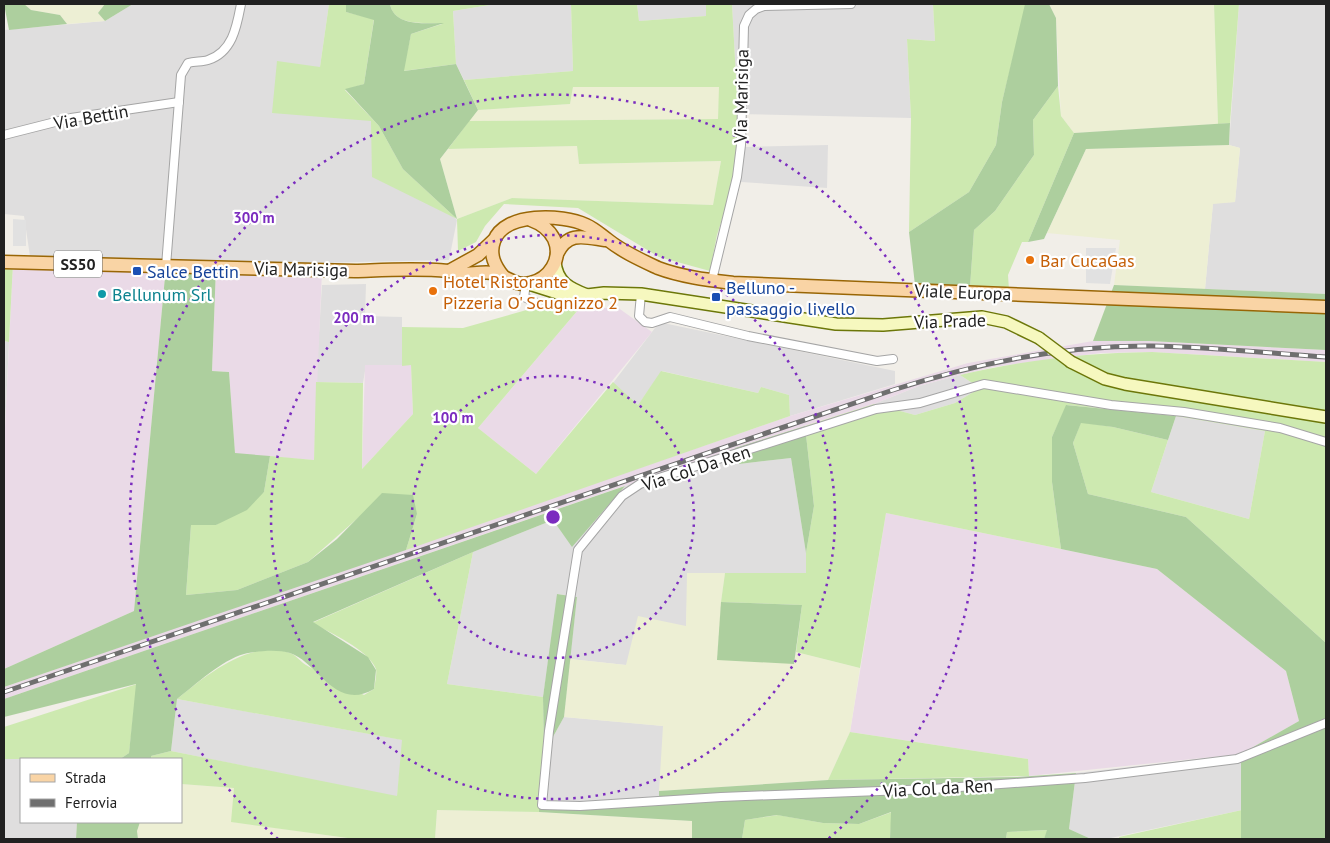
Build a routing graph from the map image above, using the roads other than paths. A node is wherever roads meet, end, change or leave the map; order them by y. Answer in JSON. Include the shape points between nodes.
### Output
{"nodes":[{"id":1,"x":241,"y":4,"type":"edge"},
{"id":2,"x":852,"y":4,"type":"edge"},
{"id":3,"x":179,"y":102,"type":"junction"},
{"id":4,"x":4,"y":135,"type":"edge"},
{"id":5,"x":529,"y":220,"type":"junction"},
{"id":6,"x":494,"y":240,"type":"junction"},
{"id":7,"x":608,"y":240,"type":"junction"},
{"id":8,"x":556,"y":258,"type":"junction"},
{"id":9,"x":4,"y":262,"type":"edge"},
{"id":10,"x":166,"y":266,"type":"junction"},
{"id":11,"x":449,"y":271,"type":"junction"},
{"id":12,"x":503,"y":276,"type":"junction"},
{"id":13,"x":712,"y":280,"type":"junction"},
{"id":14,"x":527,"y":284,"type":"junction"},
{"id":15,"x":641,"y":294,"type":"junction"},
{"id":16,"x":587,"y":295,"type":"junction"},
{"id":17,"x":534,"y":302,"type":"dead end"},
{"id":18,"x":1326,"y":307,"type":"edge"},
{"id":19,"x":893,"y":359,"type":"dead end"},
{"id":20,"x":1326,"y":417,"type":"edge"},
{"id":21,"x":1326,"y":442,"type":"edge"},
{"id":22,"x":1326,"y":723,"type":"edge"},
{"id":23,"x":542,"y":805,"type":"joint"}],
"edges":[{"from":1,"to":3,"type":"street","via":[[235,33],[226,47],[216,57],[188,63],[182,70]]},
{"from":2,"to":13,"type":"street","name":"Via Marisiga","via":[[764,6],[749,15],[742,36],[738,177]]},
{"from":3,"to":4,"type":"street","name":"Via Bettin","via":[[71,118]]},
{"from":3,"to":10,"type":"street"},
{"from":5,"to":6,"type":"main road","name":"Via Marisiga","via":[[507,224]]},
{"from":5,"to":7,"type":"main road","name":"Viale Europa","via":[[569,220],[586,225]]},
{"from":5,"to":8,"type":"main road","via":[[550,231]]},
{"from":6,"to":11,"type":"main road","name":"Via Marisiga","via":[[478,255]]},
{"from":6,"to":12,"type":"main road","via":[[493,261]]},
{"from":7,"to":8,"type":"main road","name":"Viale Europa","via":[[582,235],[571,238],[561,246]]},
{"from":7,"to":13,"type":"main road","name":"Viale Europa","via":[[660,268]]},
{"from":8,"to":14,"type":"main road","via":[[549,272],[540,280]]},
{"from":8,"to":16,"type":"main road","name":"Via Prade","via":[[556,272],[560,280],[571,289]]},
{"from":9,"to":10,"type":"main road","name":"Via Marisiga","number":"SS50"},
{"from":10,"to":11,"type":"main road","name":"Via Marisiga"},
{"from":11,"to":12,"type":"main road","name":"Via Marisiga"},
{"from":12,"to":14,"type":"main road","name":"Via Marisiga","via":[[510,281]]},
{"from":13,"to":18,"type":"main road","name":"Viale Europa"},
{"from":14,"to":16,"type":"main road","name":"Via Prade","via":[[570,297]]},
{"from":14,"to":17,"type":"street","via":[[524,297]]},
{"from":15,"to":16,"type":"main road","name":"Via Prade"},
{"from":15,"to":19,"type":"street","via":[[639,316],[645,322],[670,317],[876,361]]},
{"from":15,"to":20,"type":"main road","name":"Via Prade","bridge":true,"via":[[836,324],[884,325],[982,317],[1006,322],[1040,338],[1071,362],[1125,384]]},
{"from":21,"to":23,"type":"street","name":"Via Col Da Ren","via":[[1280,428],[984,384],[942,398],[876,409],[640,484],[622,496],[578,550],[563,636]]},
{"from":22,"to":23,"type":"street","name":"Via Col da Ren","via":[[1237,760],[1085,778],[932,790]]}]}
